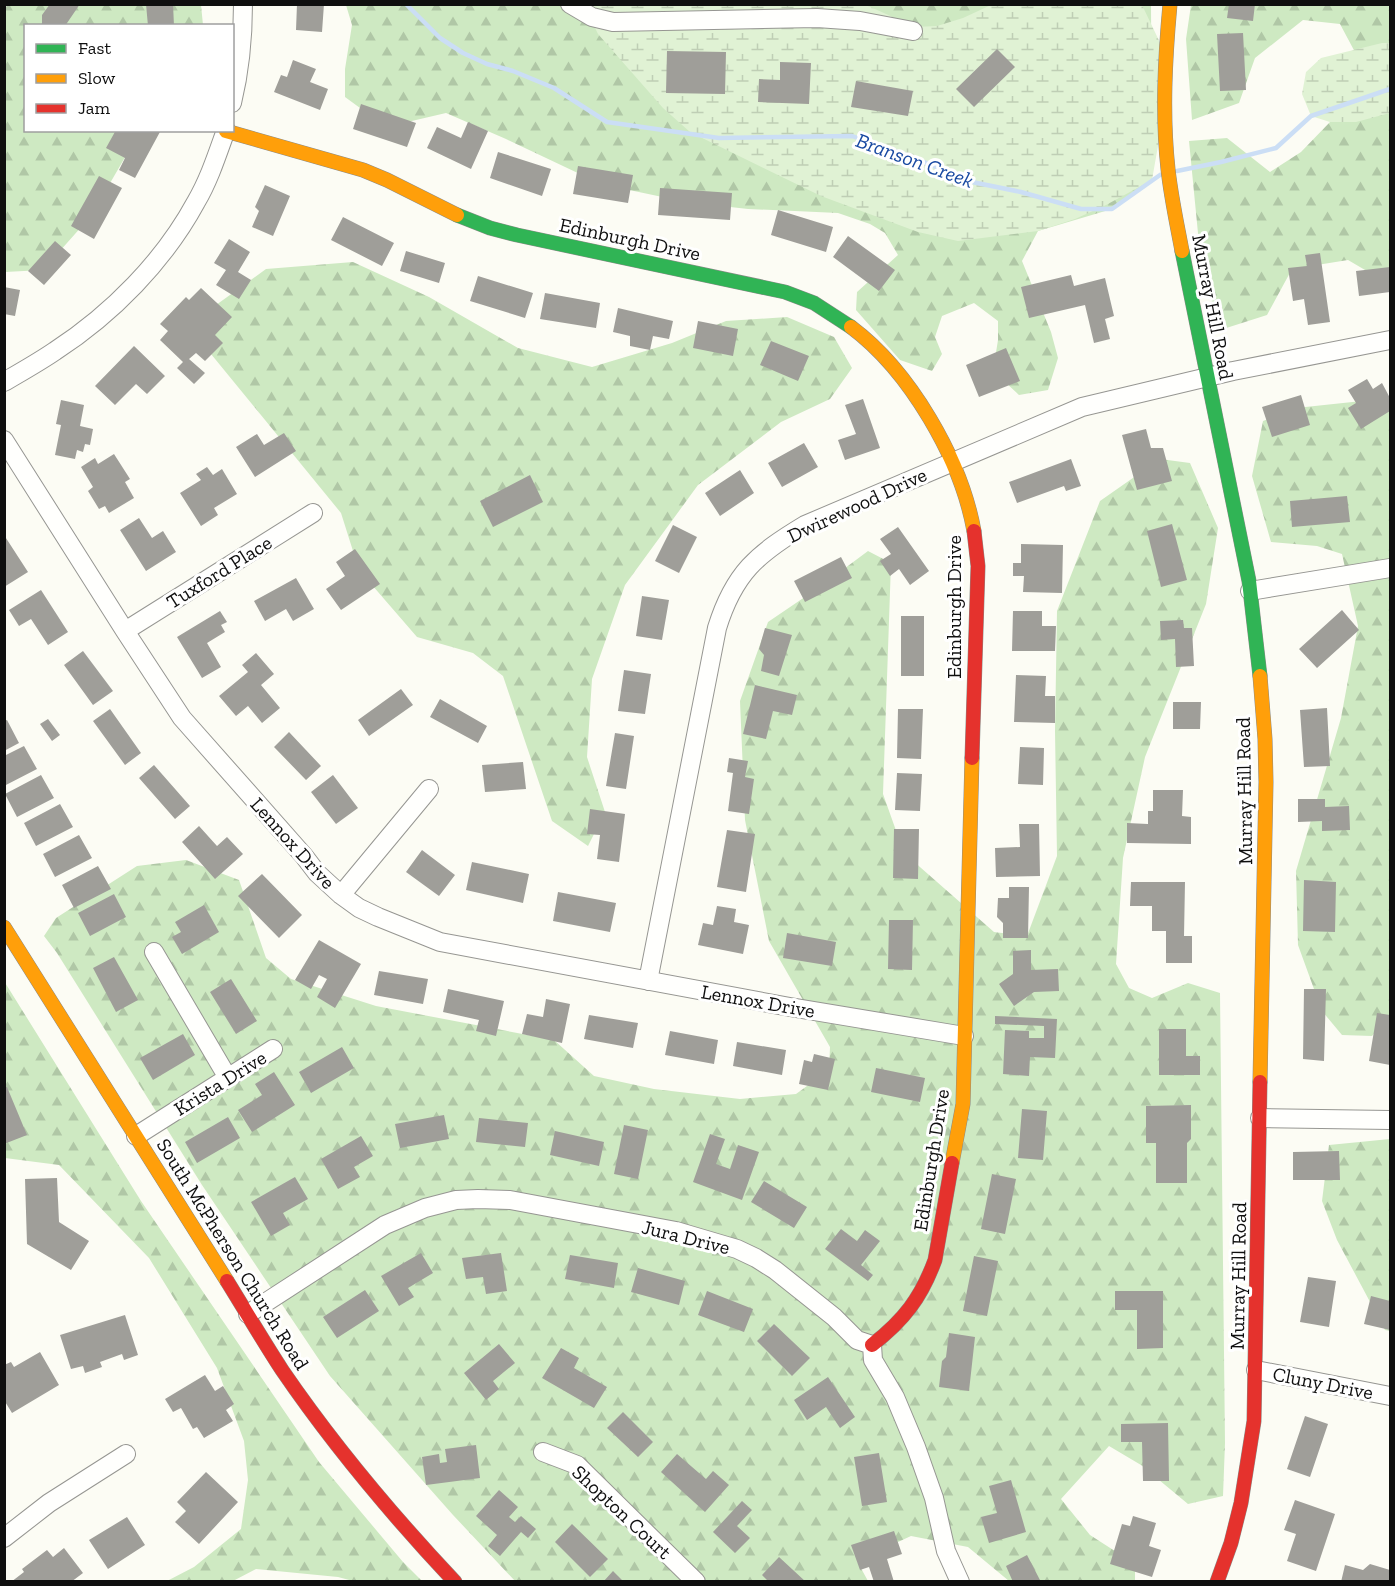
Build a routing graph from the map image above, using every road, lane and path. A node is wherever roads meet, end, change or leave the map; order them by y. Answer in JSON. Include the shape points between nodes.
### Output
{"nodes":[{"id":1,"x":243,"y":4,"type":"edge"},
{"id":2,"x":570,"y":4,"type":"edge"},
{"id":3,"x":1170,"y":4,"type":"edge"},
{"id":4,"x":913,"y":31,"type":"dead end"},
{"id":5,"x":234,"y":95,"type":"edge"},
{"id":6,"x":226,"y":132,"type":"edge"},
{"id":7,"x":230,"y":132,"type":"edge"},
{"id":8,"x":1390,"y":340,"type":"edge"},
{"id":9,"x":1207,"y":377,"type":"junction"},
{"id":10,"x":4,"y":382,"type":"edge"},
{"id":11,"x":4,"y":440,"type":"edge"},
{"id":12,"x":953,"y":462,"type":"junction"},
{"id":13,"x":312,"y":513,"type":"dead end"},
{"id":14,"x":1390,"y":568,"type":"edge"},
{"id":15,"x":1250,"y":591,"type":"junction"},
{"id":16,"x":125,"y":631,"type":"junction"},
{"id":17,"x":429,"y":789,"type":"dead end"},
{"id":18,"x":340,"y":895,"type":"junction"},
{"id":19,"x":4,"y":927,"type":"edge"},
{"id":20,"x":154,"y":952,"type":"dead end"},
{"id":21,"x":648,"y":981,"type":"junction"},
{"id":22,"x":964,"y":1036,"type":"junction"},
{"id":23,"x":273,"y":1049,"type":"dead end"},
{"id":24,"x":228,"y":1078,"type":"junction"},
{"id":25,"x":1260,"y":1118,"type":"junction"},
{"id":26,"x":1390,"y":1120,"type":"edge"},
{"id":27,"x":136,"y":1136,"type":"junction"},
{"id":28,"x":248,"y":1314,"type":"junction"},
{"id":29,"x":872,"y":1345,"type":"junction"},
{"id":30,"x":1256,"y":1370,"type":"junction"},
{"id":31,"x":1390,"y":1396,"type":"edge"},
{"id":32,"x":543,"y":1452,"type":"dead end"},
{"id":33,"x":126,"y":1454,"type":"dead end"},
{"id":34,"x":4,"y":1538,"type":"edge"},
{"id":35,"x":455,"y":1581,"type":"edge"},
{"id":36,"x":696,"y":1581,"type":"edge"},
{"id":37,"x":960,"y":1581,"type":"edge"},
{"id":38,"x":1219,"y":1581,"type":"edge"}],
"edges":[{"from":1,"to":5,"type":"street","via":[[243,35]]},
{"from":2,"to":4,"type":"street","via":[[592,17],[613,22],[817,18]]},
{"from":3,"to":9,"type":"street","name":"Murray Hill Road","via":[[1165,75],[1166,162]]},
{"from":6,"to":10,"type":"street","via":[[196,202],[161,256],[82,331]]},
{"from":7,"to":12,"type":"street","name":"Edinburgh Drive","via":[[358,168],[437,206],[508,233],[767,286],[798,296],[846,322],[886,358],[931,419]]},
{"from":8,"to":9,"type":"street","name":"Dwirewood Drive"},
{"from":9,"to":12,"type":"street","name":"Dwirewood Drive","via":[[1082,407]]},
{"from":9,"to":15,"type":"street","name":"Murray Hill Road"},
{"from":11,"to":16,"type":"street","name":"Lennox Drive"},
{"from":12,"to":21,"type":"street","name":"Dwirewood Drive","via":[[805,525],[753,562],[733,588],[717,628]]},
{"from":12,"to":22,"type":"street","name":"Edinburgh Drive","via":[[971,512],[978,566]]},
{"from":13,"to":16,"type":"street","name":"Tuxford Place"},
{"from":14,"to":15,"type":"street"},
{"from":15,"to":25,"type":"street","name":"Murray Hill Road","via":[[1266,783]]},
{"from":16,"to":18,"type":"street","name":"Lennox Drive","via":[[182,718]]},
{"from":17,"to":18,"type":"street"},
{"from":18,"to":21,"type":"street","name":"Lennox Drive","via":[[378,917],[440,942]]},
{"from":19,"to":27,"type":"street","name":"South McPherson Church Road"},
{"from":20,"to":24,"type":"street"},
{"from":21,"to":22,"type":"street","name":"Lennox Drive"},
{"from":22,"to":29,"type":"street","name":"Edinburgh Drive","via":[[963,1104],[934,1260],[912,1308]]},
{"from":23,"to":24,"type":"street","name":"Krista Drive"},
{"from":24,"to":27,"type":"street","name":"Krista Drive"},
{"from":25,"to":26,"type":"street"},
{"from":25,"to":30,"type":"street","name":"Murray Hill Road"},
{"from":27,"to":28,"type":"street","name":"South McPherson Church Road"},
{"from":28,"to":29,"type":"street","name":"Jura Drive","via":[[385,1225],[425,1208],[478,1198],[510,1200],[676,1231],[737,1249],[775,1270],[857,1340]]},
{"from":28,"to":35,"type":"street","name":"South McPherson Church Road","via":[[332,1440]]},
{"from":29,"to":37,"type":"street","via":[[873,1360],[895,1397],[916,1447],[934,1498],[946,1551]]},
{"from":30,"to":31,"type":"street","name":"Cluny Drive"},
{"from":30,"to":38,"type":"street","name":"Murray Hill Road","via":[[1250,1464]]},
{"from":32,"to":36,"type":"street","name":"Shopton Court","via":[[577,1465]]},
{"from":33,"to":34,"type":"street","via":[[49,1503]]}]}
